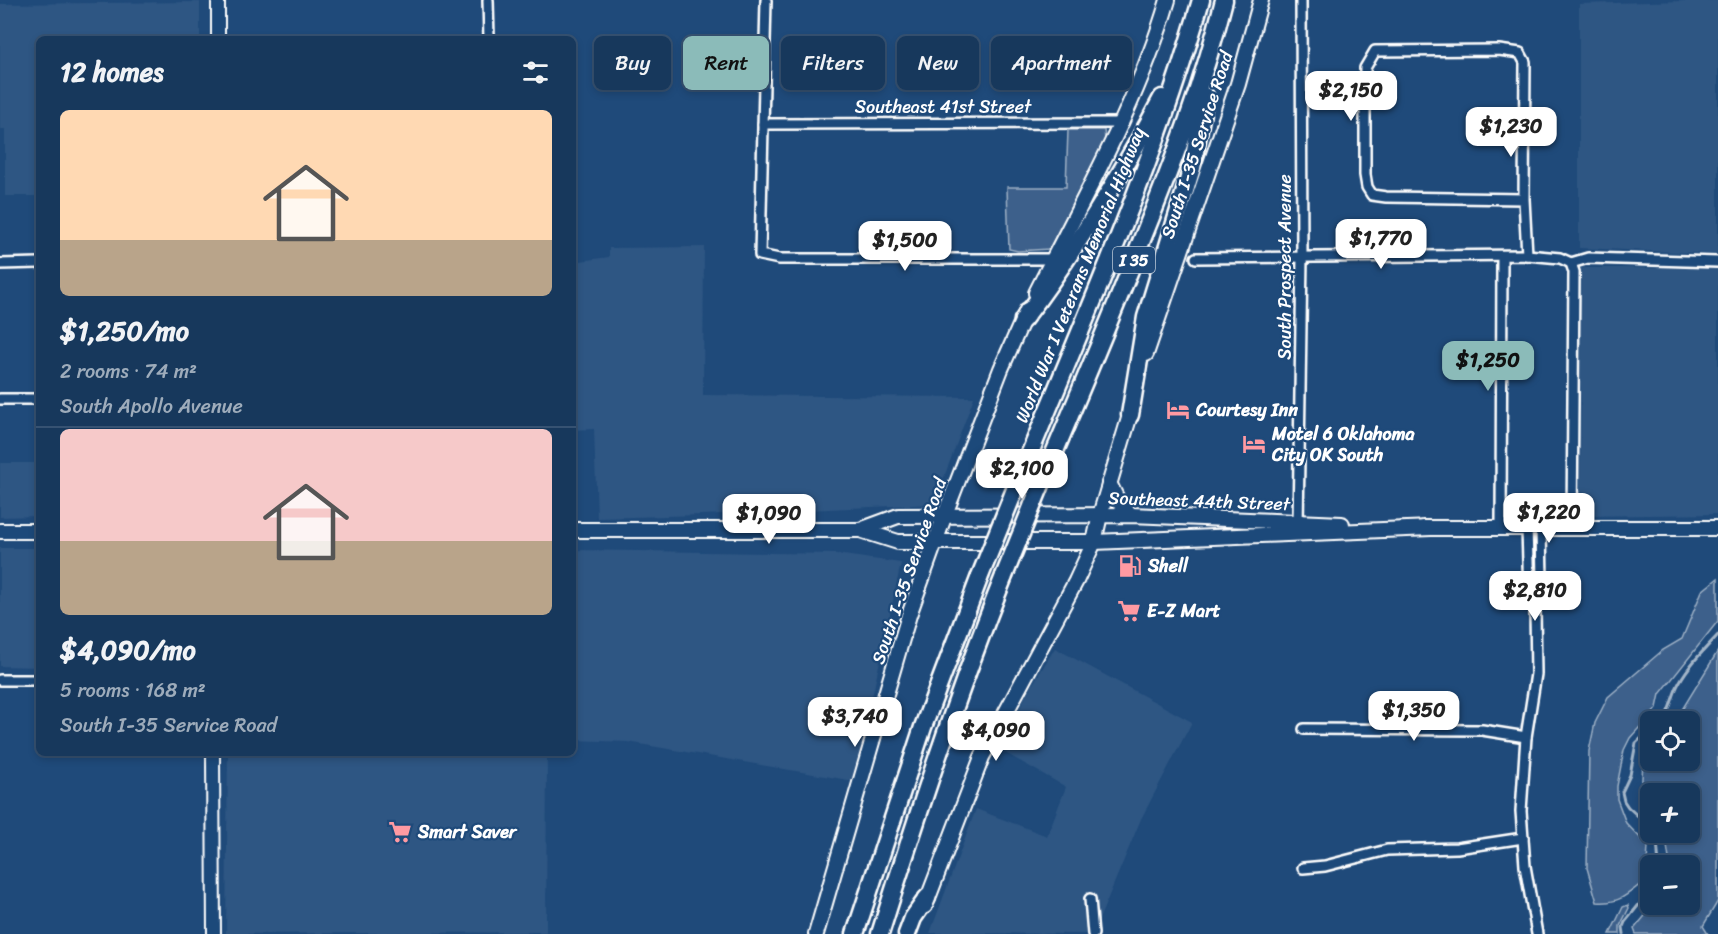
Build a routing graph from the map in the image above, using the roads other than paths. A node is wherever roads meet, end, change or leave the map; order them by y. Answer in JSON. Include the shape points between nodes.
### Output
{"nodes":[{"id":1,"x":218,"y":0,"type":"edge"},
{"id":2,"x":488,"y":0,"type":"edge"},
{"id":3,"x":766,"y":0,"type":"edge"},
{"id":4,"x":1168,"y":0,"type":"edge"},
{"id":5,"x":1201,"y":0,"type":"edge"},
{"id":6,"x":1224,"y":0,"type":"edge"},
{"id":7,"x":1261,"y":0,"type":"edge"},
{"id":8,"x":1301,"y":0,"type":"edge"},
{"id":9,"x":1216,"y":33,"type":"junction"},
{"id":10,"x":218,"y":36,"type":"edge"},
{"id":11,"x":489,"y":36,"type":"edge"},
{"id":12,"x":1185,"y":54,"type":"junction"},
{"id":13,"x":1122,"y":123,"type":"junction"},
{"id":14,"x":763,"y":124,"type":"junction"},
{"id":15,"x":1524,"y":199,"type":"junction"},
{"id":16,"x":1527,"y":255,"type":"junction"},
{"id":17,"x":1502,"y":256,"type":"junction"},
{"id":18,"x":1302,"y":257,"type":"junction"},
{"id":19,"x":1053,"y":258,"type":"junction"},
{"id":20,"x":1196,"y":258,"type":"dead end"},
{"id":21,"x":1718,"y":262,"type":"edge"},
{"id":22,"x":36,"y":263,"type":"edge"},
{"id":23,"x":1570,"y":263,"type":"junction"},
{"id":24,"x":0,"y":264,"type":"edge"},
{"id":25,"x":1023,"y":320,"type":"junction"},
{"id":26,"x":0,"y":399,"type":"edge"},
{"id":27,"x":36,"y":399,"type":"edge"},
{"id":28,"x":1130,"y":415,"type":"junction"},
{"id":29,"x":1109,"y":483,"type":"junction"},
{"id":30,"x":1100,"y":515,"type":"junction"},
{"id":31,"x":1131,"y":515,"type":"junction"},
{"id":32,"x":944,"y":516,"type":"junction"},
{"id":33,"x":1501,"y":528,"type":"junction"},
{"id":34,"x":1527,"y":528,"type":"junction"},
{"id":35,"x":1541,"y":528,"type":"junction"},
{"id":36,"x":1572,"y":528,"type":"junction"},
{"id":37,"x":1718,"y":528,"type":"edge"},
{"id":38,"x":1298,"y":529,"type":"junction"},
{"id":39,"x":576,"y":530,"type":"edge"},
{"id":40,"x":860,"y":530,"type":"junction"},
{"id":41,"x":0,"y":531,"type":"edge"},
{"id":42,"x":36,"y":531,"type":"edge"},
{"id":43,"x":898,"y":542,"type":"junction"},
{"id":44,"x":934,"y":542,"type":"junction"},
{"id":45,"x":1094,"y":542,"type":"junction"},
{"id":46,"x":924,"y":572,"type":"junction"},
{"id":47,"x":1535,"y":609,"type":"junction"},
{"id":48,"x":0,"y":680,"type":"edge"},
{"id":49,"x":36,"y":680,"type":"edge"},
{"id":50,"x":1304,"y":729,"type":"dead end"},
{"id":51,"x":1526,"y":737,"type":"junction"},
{"id":52,"x":213,"y":756,"type":"edge"},
{"id":53,"x":1523,"y":838,"type":"junction"},
{"id":54,"x":1303,"y":868,"type":"dead end"},
{"id":55,"x":927,"y":898,"type":"junction"},
{"id":56,"x":1090,"y":899,"type":"dead end"},
{"id":57,"x":214,"y":934,"type":"edge"},
{"id":58,"x":816,"y":934,"type":"edge"},
{"id":59,"x":855,"y":934,"type":"edge"},
{"id":60,"x":880,"y":934,"type":"edge"},
{"id":61,"x":907,"y":934,"type":"edge"},
{"id":62,"x":916,"y":934,"type":"edge"},
{"id":63,"x":1092,"y":934,"type":"edge"},
{"id":64,"x":1537,"y":934,"type":"edge"}],
"edges":[{"from":1,"to":10,"type":"street"},
{"from":2,"to":11,"type":"street"},
{"from":3,"to":14,"type":"street"},
{"from":4,"to":13,"type":"main road","name":"South I-35 Service Road","via":[[1146,68]]},
{"from":5,"to":12,"type":"highway","name":"World War I Veterans Memorial Highway","number":"I 35"},
{"from":6,"to":9,"type":"highway","number":"I 35"},
{"from":7,"to":28,"type":"main road","name":"South I-35 Service Road","via":[[1238,84],[1146,352]]},
{"from":8,"to":18,"type":"street","name":"South Prospect Avenue"},
{"from":9,"to":28,"type":"highway","via":[[1192,168],[1146,317]]},
{"from":9,"to":60,"type":"highway","number":"I 35","bridge":true,"via":[[1160,197],[978,641],[929,778]]},
{"from":12,"to":25,"type":"highway","via":[[1117,181],[1057,276]]},
{"from":12,"to":59,"type":"highway","name":"World War I Veterans Memorial Highway","number":"I 35","bridge":true,"via":[[1154,147],[923,727]]},
{"from":13,"to":14,"type":"street","name":"Southeast 41st Street"},
{"from":13,"to":19,"type":"main road","name":"South I-35 Service Road"},
{"from":14,"to":19,"type":"street","via":[[760,255],[790,259]]},
{"from":15,"to":15,"type":"street","via":[[1525,62],[1520,53],[1376,51],[1365,68],[1365,175],[1372,195]]},
{"from":15,"to":16,"type":"street"},
{"from":16,"to":17,"type":"street"},
{"from":16,"to":23,"type":"street","via":[[1560,258]]},
{"from":17,"to":18,"type":"street"},
{"from":17,"to":33,"type":"street"},
{"from":18,"to":20,"type":"street"},
{"from":18,"to":38,"type":"street","name":"South Prospect Avenue"},
{"from":19,"to":25,"type":"main road","name":"South I-35 Service Road"},
{"from":21,"to":23,"type":"street","via":[[1588,258]]},
{"from":22,"to":24,"type":"street"},
{"from":23,"to":36,"type":"street","via":[[1574,272]]},
{"from":25,"to":32,"type":"main road","name":"South I-35 Service Road"},
{"from":26,"to":27,"type":"street"},
{"from":28,"to":29,"type":"main road","name":"South I-35 Service Road"},
{"from":29,"to":30,"type":"main road","name":"South I-35 Service Road"},
{"from":29,"to":31,"type":"main road"},
{"from":30,"to":31,"type":"main road","name":"Southeast 44th Street"},
{"from":30,"to":32,"type":"main road","name":"Southeast 44th Street"},
{"from":30,"to":45,"type":"main road","name":"South I-35 Service Road"},
{"from":31,"to":38,"type":"main road","name":"Southeast 44th Street"},
{"from":32,"to":40,"type":"main road","name":"Southeast 44th Street","via":[[898,516]]},
{"from":32,"to":44,"type":"main road","name":"South I-35 Service Road"},
{"from":33,"to":34,"type":"main road","name":"Southeast 44th Street"},
{"from":33,"to":38,"type":"main road","name":"Southeast 44th Street"},
{"from":34,"to":35,"type":"main road","name":"Southeast 44th Street"},
{"from":34,"to":47,"type":"street","via":[[1529,596]]},
{"from":35,"to":36,"type":"main road","name":"Southeast 44th Street"},
{"from":35,"to":47,"type":"street","via":[[1542,581]]},
{"from":36,"to":37,"type":"main road","name":"Southeast 44th Street"},
{"from":38,"to":45,"type":"main road","name":"Southeast 44th Street"},
{"from":39,"to":40,"type":"main road","name":"Southeast 44th Street"},
{"from":40,"to":43,"type":"main road","name":"Southeast 44th Street"},
{"from":41,"to":42,"type":"main road"},
{"from":43,"to":44,"type":"main road","name":"Southeast 44th Street"},
{"from":43,"to":46,"type":"main road","via":[[917,553]]},
{"from":44,"to":45,"type":"main road","name":"Southeast 44th Street"},
{"from":44,"to":46,"type":"main road","name":"South I-35 Service Road"},
{"from":45,"to":55,"type":"main road","name":"South I-35 Service Road","via":[[982,756]]},
{"from":46,"to":58,"type":"main road","name":"South I-35 Service Road"},
{"from":47,"to":51,"type":"street","via":[[1536,674]]},
{"from":48,"to":49,"type":"street"},
{"from":50,"to":51,"type":"street","via":[[1482,730]]},
{"from":51,"to":53,"type":"street"},
{"from":52,"to":57,"type":"street"},
{"from":53,"to":54,"type":"street","via":[[1457,848],[1387,850]]},
{"from":53,"to":64,"type":"street"},
{"from":55,"to":61,"type":"highway"},
{"from":55,"to":62,"type":"main road","name":"South I-35 Service Road"},
{"from":56,"to":63,"type":"street"}]}
